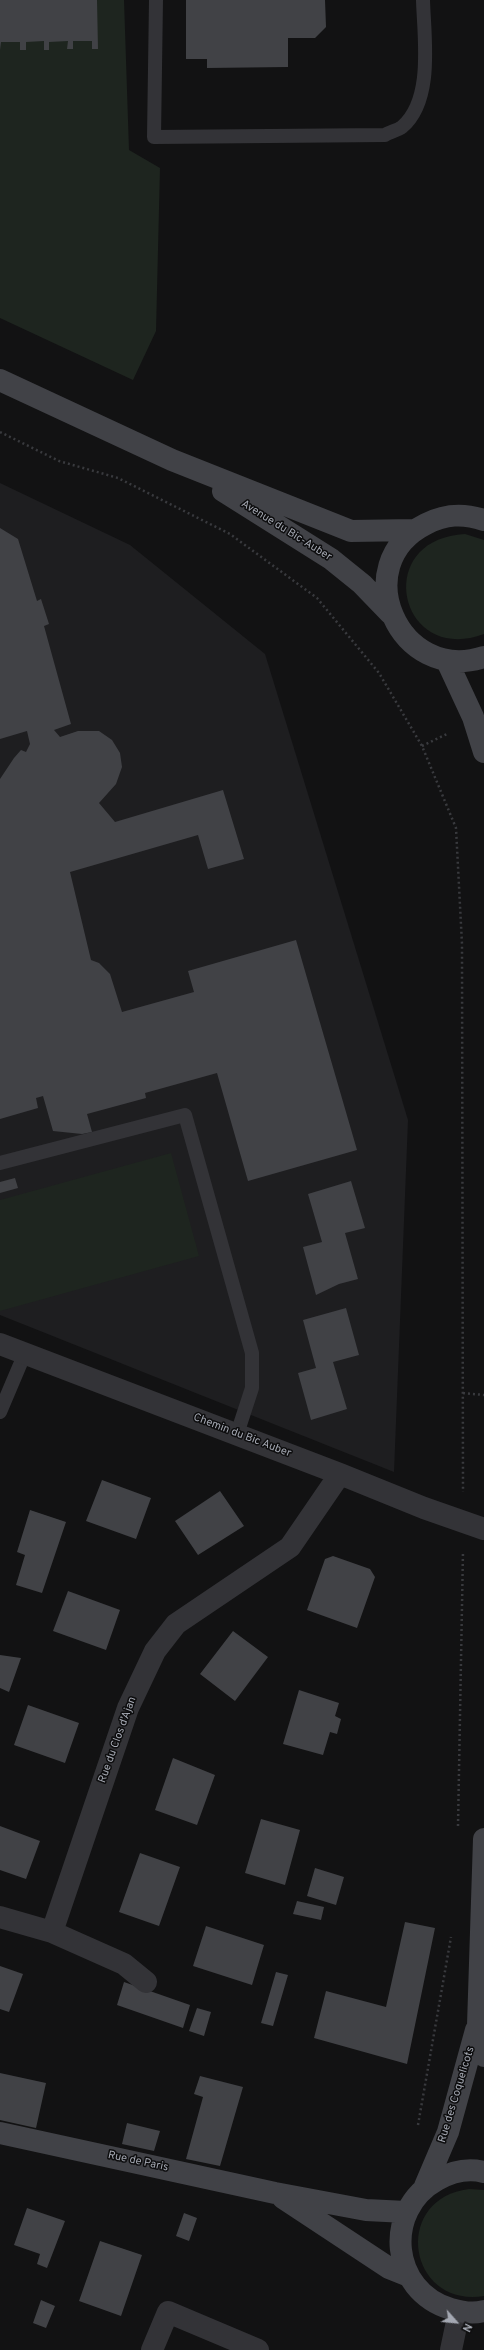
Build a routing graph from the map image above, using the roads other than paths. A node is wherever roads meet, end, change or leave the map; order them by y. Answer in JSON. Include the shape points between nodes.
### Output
{"nodes":[{"id":1,"x":156,"y":0,"type":"edge"},
{"id":2,"x":423,"y":0,"type":"edge"},
{"id":3,"x":0,"y":380,"type":"edge"},
{"id":4,"x":172,"y":460,"type":"junction"},
{"id":5,"x":484,"y":520,"type":"edge"},
{"id":6,"x":414,"y":530,"type":"junction"},
{"id":7,"x":390,"y":613,"type":"junction"},
{"id":8,"x":484,"y":657,"type":"edge"},
{"id":9,"x":447,"y":661,"type":"junction"},
{"id":10,"x":484,"y":752,"type":"edge"},
{"id":11,"x":0,"y":1163,"type":"edge"},
{"id":12,"x":0,"y":1344,"type":"edge"},
{"id":13,"x":25,"y":1353,"type":"junction"},
{"id":14,"x":0,"y":1412,"type":"edge"},
{"id":15,"x":237,"y":1434,"type":"junction"},
{"id":16,"x":340,"y":1474,"type":"junction"},
{"id":17,"x":484,"y":1529,"type":"edge"},
{"id":18,"x":484,"y":1839,"type":"edge"},
{"id":19,"x":0,"y":1917,"type":"edge"},
{"id":20,"x":52,"y":1932,"type":"junction"},
{"id":21,"x":146,"y":1982,"type":"dead end"},
{"id":22,"x":478,"y":2025,"type":"junction"},
{"id":23,"x":484,"y":2056,"type":"edge"},
{"id":24,"x":0,"y":2133,"type":"edge"},
{"id":25,"x":484,"y":2172,"type":"edge"},
{"id":26,"x":425,"y":2186,"type":"junction"},
{"id":27,"x":275,"y":2193,"type":"junction"},
{"id":28,"x":406,"y":2212,"type":"junction"},
{"id":29,"x":409,"y":2276,"type":"junction"},
{"id":30,"x":484,"y":2311,"type":"edge"},
{"id":31,"x":459,"y":2312,"type":"junction"},
{"id":32,"x":152,"y":2350,"type":"edge"},
{"id":33,"x":258,"y":2350,"type":"edge"},
{"id":34,"x":451,"y":2350,"type":"edge"}],
"edges":[{"from":1,"to":2,"type":"lane","via":[[154,137],[385,135],[402,127],[416,108],[425,76]]},
{"from":3,"to":4,"type":"main road","name":"Avenue du Bic-Auber"},
{"from":4,"to":6,"type":"main road","name":"Avenue du Bic-Auber","via":[[351,531]]},
{"from":4,"to":7,"type":"main road","name":"Avenue du Bic-Auber","via":[[331,558],[362,584]]},
{"from":5,"to":6,"type":"main road","via":[[468,514],[440,517]]},
{"from":6,"to":7,"type":"main road","via":[[399,547],[389,567],[386,590]]},
{"from":7,"to":9,"type":"main road","via":[[403,635],[423,652]]},
{"from":8,"to":9,"type":"main road","via":[[471,661]]},
{"from":9,"to":10,"type":"main road","via":[[473,717]]},
{"from":11,"to":15,"type":"lane","via":[[185,1115],[252,1353],[252,1388]]},
{"from":12,"to":13,"type":"street","name":"Chemin du Bic Auber"},
{"from":13,"to":14,"type":"lane"},
{"from":13,"to":15,"type":"street","name":"Chemin du Bic Auber"},
{"from":15,"to":16,"type":"street","name":"Chemin du Bic Auber"},
{"from":16,"to":17,"type":"street","name":"Chemin du Bic Auber"},
{"from":16,"to":20,"type":"street","name":"Rue du Clos d’Ajan","via":[[290,1547],[176,1624],[155,1651],[128,1708]]},
{"from":18,"to":22,"type":"main road","name":"Rue des Coquelicots"},
{"from":19,"to":20,"type":"street"},
{"from":20,"to":21,"type":"street","via":[[124,1964]]},
{"from":22,"to":23,"type":"main road","name":"Rue des Coquelicots"},
{"from":22,"to":26,"type":"main road","name":"Rue des Coquelicots","via":[[448,2132]]},
{"from":24,"to":27,"type":"main road","name":"Rue de Paris"},
{"from":25,"to":26,"type":"main road","via":[[476,2170],[449,2173]]},
{"from":26,"to":28,"type":"main road"},
{"from":27,"to":28,"type":"main road","name":"Rue de Paris","via":[[366,2210]]},
{"from":27,"to":29,"type":"main road","name":"Rue de Paris","via":[[389,2268]]},
{"from":28,"to":29,"type":"main road","via":[[400,2244],[402,2261]]},
{"from":29,"to":31,"type":"main road","via":[[430,2300]]},
{"from":30,"to":31,"type":"main road"},
{"from":31,"to":34,"type":"street"},
{"from":32,"to":33,"type":"street","via":[[168,2312]]}]}
